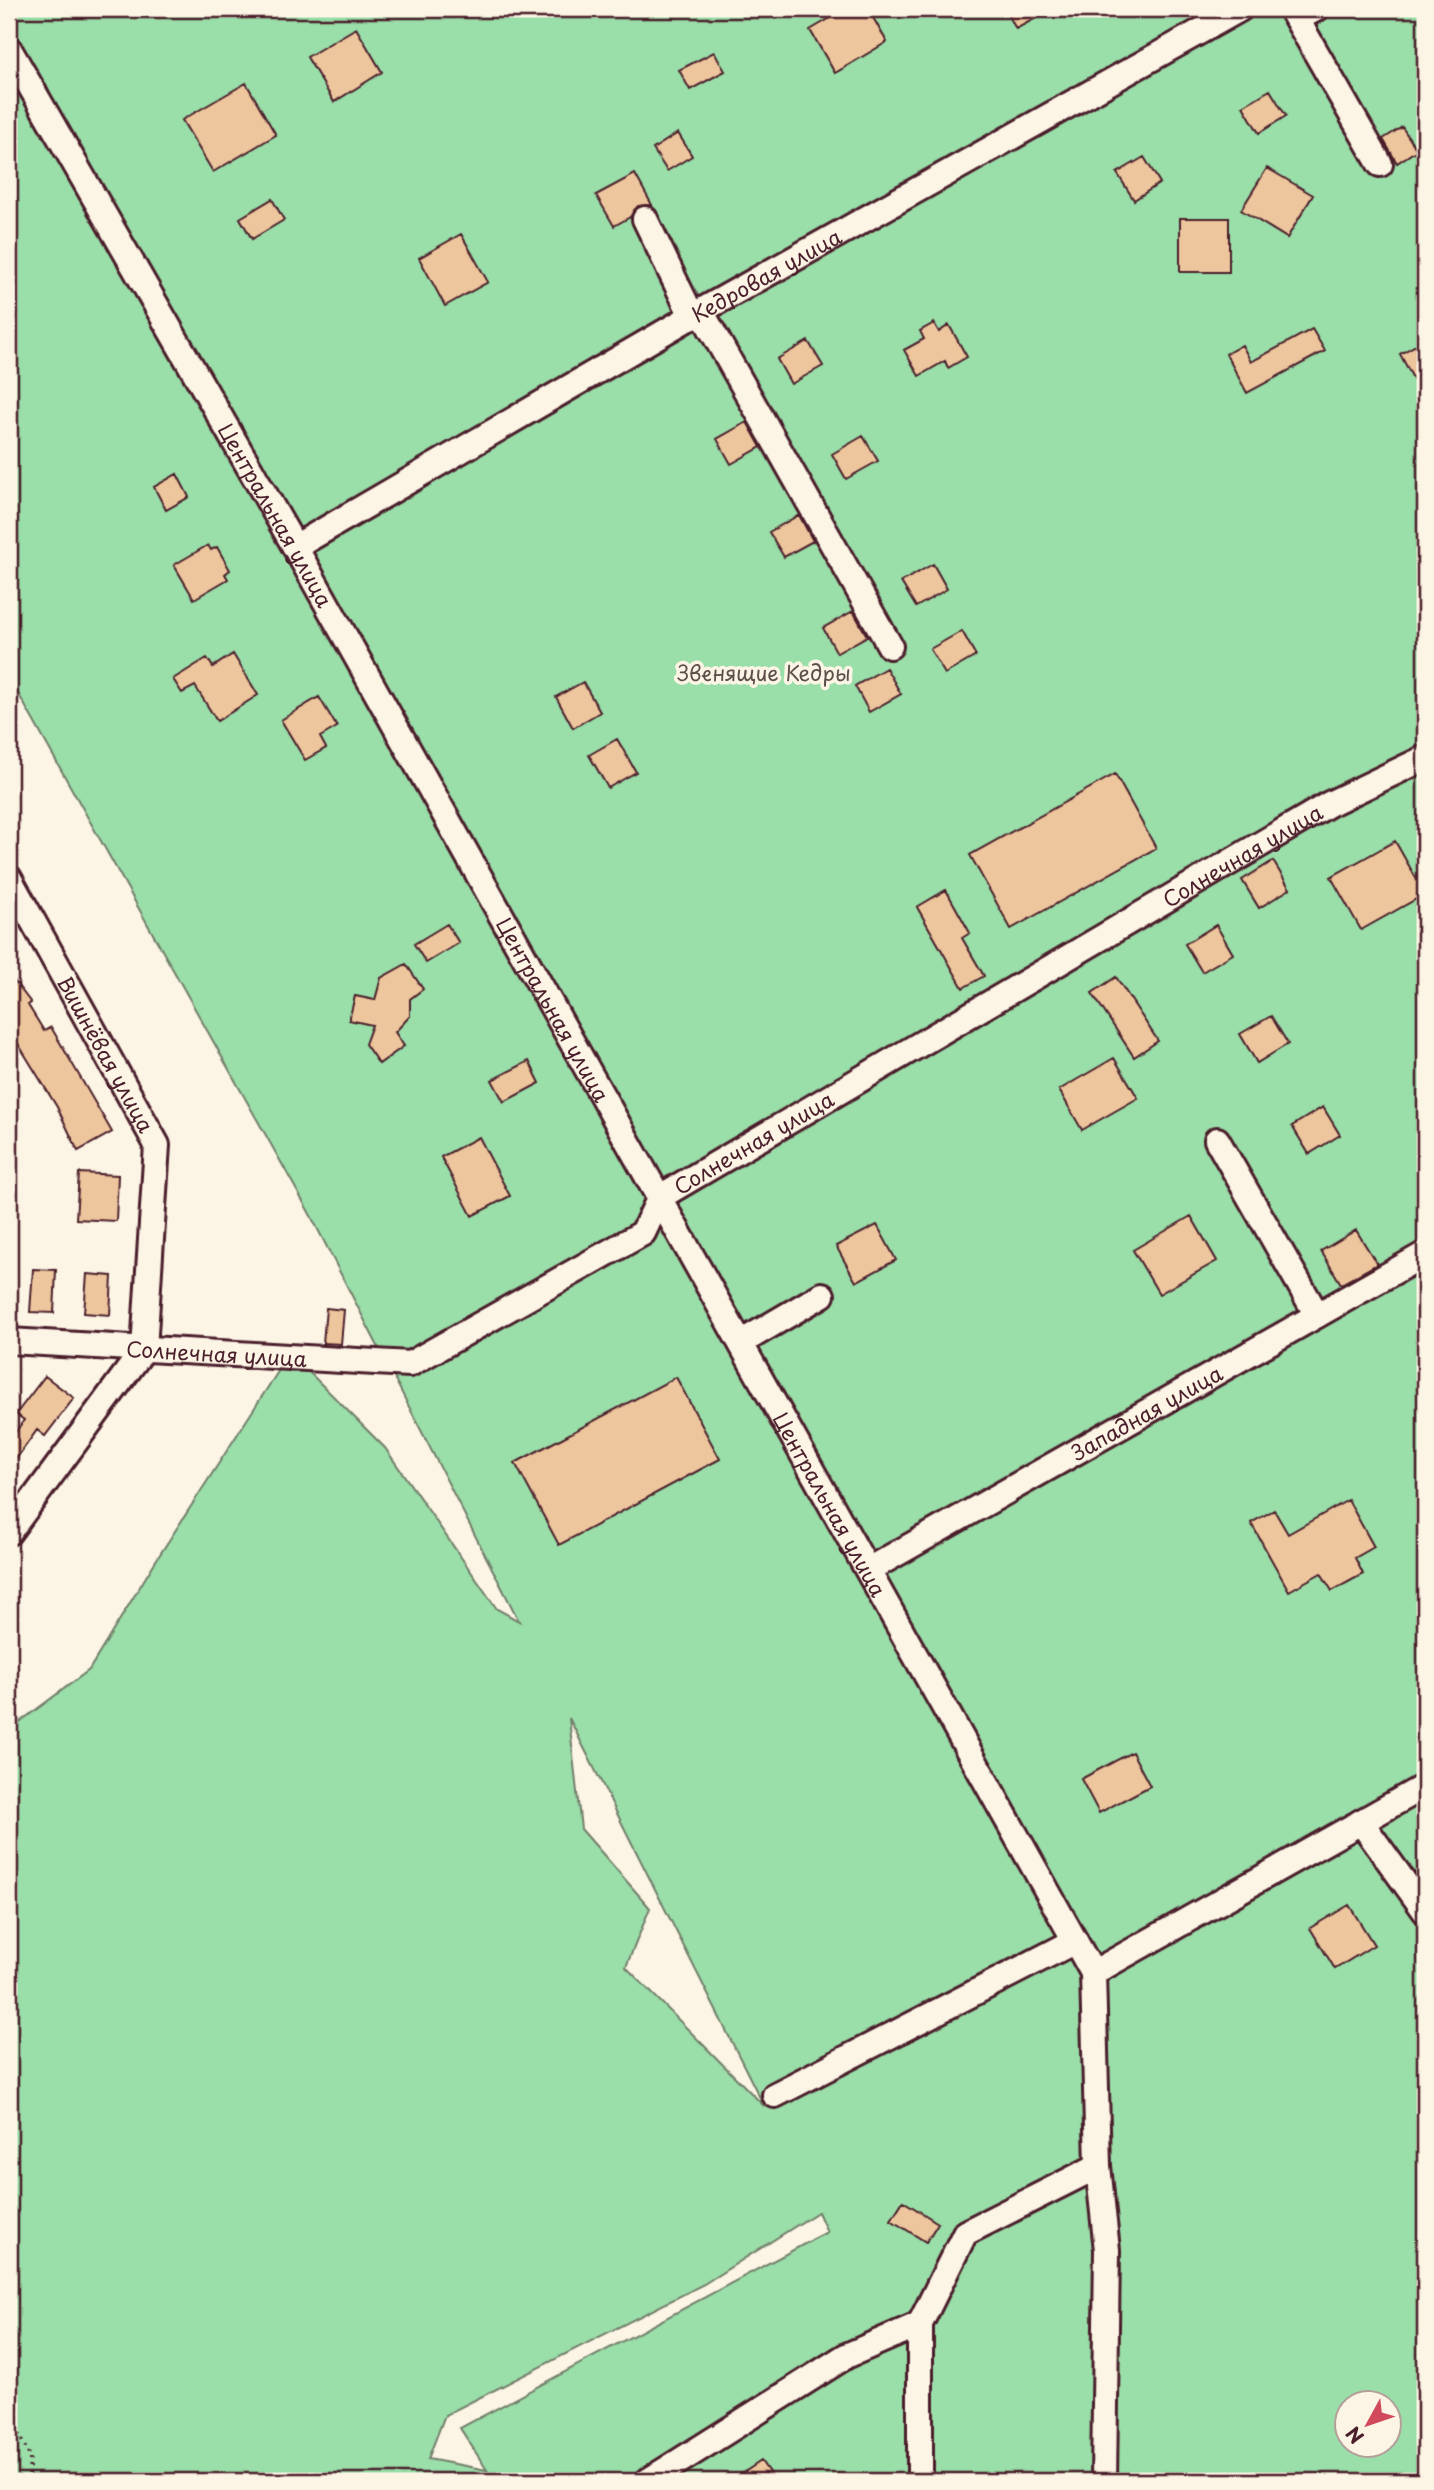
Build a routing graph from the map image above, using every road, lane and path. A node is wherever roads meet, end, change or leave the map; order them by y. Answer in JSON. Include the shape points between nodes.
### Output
{"nodes":[{"id":1,"x":1240,"y":9,"type":"edge"},
{"id":2,"x":1301,"y":12,"type":"edge"},
{"id":3,"x":9,"y":49,"type":"edge"},
{"id":4,"x":1380,"y":164,"type":"dead end"},
{"id":5,"x":645,"y":219,"type":"dead end"},
{"id":6,"x":697,"y":313,"type":"junction"},
{"id":7,"x":295,"y":547,"type":"junction"},
{"id":8,"x":890,"y":646,"type":"dead end"},
{"id":9,"x":1425,"y":758,"type":"edge"},
{"id":10,"x":9,"y":878,"type":"edge"},
{"id":11,"x":1217,"y":1140,"type":"dead end"},
{"id":12,"x":660,"y":1197,"type":"junction"},
{"id":13,"x":1425,"y":1254,"type":"edge"},
{"id":14,"x":822,"y":1295,"type":"dead end"},
{"id":15,"x":1317,"y":1315,"type":"junction"},
{"id":16,"x":9,"y":1341,"type":"edge"},
{"id":17,"x":741,"y":1342,"type":"junction"},
{"id":18,"x":144,"y":1349,"type":"junction"},
{"id":19,"x":9,"y":1532,"type":"edge"},
{"id":20,"x":868,"y":1570,"type":"junction"},
{"id":21,"x":1425,"y":1786,"type":"edge"},
{"id":22,"x":1361,"y":1822,"type":"junction"},
{"id":23,"x":1425,"y":1911,"type":"edge"},
{"id":24,"x":1075,"y":1941,"type":"junction"},
{"id":25,"x":1093,"y":1973,"type":"junction"},
{"id":26,"x":775,"y":2095,"type":"dead end"},
{"id":27,"x":1098,"y":2166,"type":"junction"},
{"id":28,"x":920,"y":2324,"type":"junction"},
{"id":29,"x":9,"y":2415,"type":"edge"},
{"id":30,"x":28,"y":2481,"type":"edge"},
{"id":31,"x":648,"y":2481,"type":"edge"},
{"id":32,"x":920,"y":2481,"type":"edge"},
{"id":33,"x":1104,"y":2481,"type":"edge"}],
"edges":[{"from":1,"to":6,"type":"street","name":"Кедровая улица"},
{"from":2,"to":4,"type":"street"},
{"from":3,"to":7,"type":"street","name":"Центральная улица"},
{"from":5,"to":6,"type":"street"},
{"from":6,"to":7,"type":"street","name":"Кедровая улица"},
{"from":6,"to":8,"type":"street"},
{"from":7,"to":12,"type":"street","name":"Центральная улица"},
{"from":9,"to":12,"type":"street","name":"Солнечная улица","via":[[1329,804]]},
{"from":10,"to":18,"type":"street","name":"Вишнёвая улица","via":[[157,1145]]},
{"from":11,"to":15,"type":"street"},
{"from":12,"to":17,"type":"street","name":"Центральная улица"},
{"from":12,"to":18,"type":"street","name":"Солнечная улица","via":[[643,1233],[410,1364]]},
{"from":13,"to":15,"type":"street","name":"Западная улица"},
{"from":14,"to":17,"type":"street"},
{"from":15,"to":20,"type":"street","name":"Западная улица"},
{"from":16,"to":18,"type":"street","name":"Солнечная улица"},
{"from":17,"to":20,"type":"street","name":"Центральная улица"},
{"from":18,"to":19,"type":"street"},
{"from":20,"to":24,"type":"street","name":"Центральная улица"},
{"from":21,"to":22,"type":"street"},
{"from":22,"to":23,"type":"street"},
{"from":22,"to":25,"type":"street"},
{"from":24,"to":25,"type":"street","name":"Центральная улица"},
{"from":24,"to":26,"type":"street"},
{"from":25,"to":27,"type":"street"},
{"from":27,"to":28,"type":"street","via":[[965,2233]]},
{"from":27,"to":33,"type":"street","via":[[1107,2249]]},
{"from":28,"to":31,"type":"street","via":[[846,2356]]},
{"from":28,"to":32,"type":"street"},
{"from":29,"to":30,"type":"path","via":[[30,2457]]}]}
